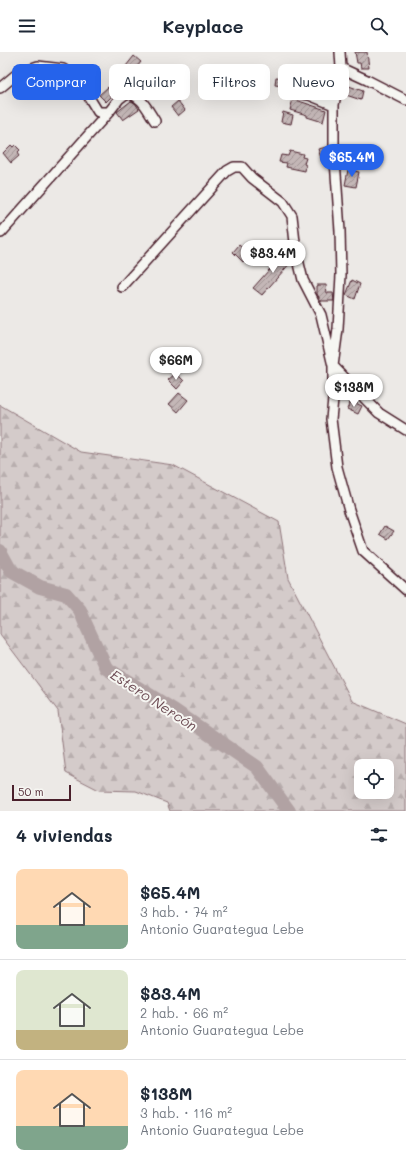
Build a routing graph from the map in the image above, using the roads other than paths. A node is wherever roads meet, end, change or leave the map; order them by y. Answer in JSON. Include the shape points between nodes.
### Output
{"nodes":[{"id":1,"x":340,"y":52,"type":"edge"},
{"id":2,"x":341,"y":64,"type":"edge"},
{"id":3,"x":349,"y":72,"type":"edge"},
{"id":4,"x":0,"y":88,"type":"edge"},
{"id":5,"x":322,"y":100,"type":"edge"},
{"id":6,"x":335,"y":100,"type":"edge"},
{"id":7,"x":406,"y":100,"type":"edge"},
{"id":8,"x":334,"y":105,"type":"junction"},
{"id":9,"x":109,"y":112,"type":"junction"},
{"id":10,"x":155,"y":121,"type":"dead end"},
{"id":11,"x":1,"y":233,"type":"dead end"},
{"id":12,"x":122,"y":287,"type":"dead end"},
{"id":13,"x":333,"y":366,"type":"junction"},
{"id":14,"x":406,"y":430,"type":"edge"},
{"id":15,"x":406,"y":590,"type":"edge"}],
"edges":[{"from":1,"to":2,"type":"street"},
{"from":3,"to":7,"type":"street"},
{"from":4,"to":9,"type":"street","via":[[18,74],[38,66],[63,69],[76,76],[98,112]]},
{"from":5,"to":8,"type":"street"},
{"from":6,"to":8,"type":"street"},
{"from":8,"to":13,"type":"street","via":[[340,275],[338,329]]},
{"from":9,"to":10,"type":"street","via":[[119,99],[127,93],[133,94],[143,102]]},
{"from":9,"to":11,"type":"street"},
{"from":12,"to":13,"type":"street","via":[[227,171],[234,167],[242,167],[283,202],[292,216],[303,280],[321,315]]},
{"from":13,"to":14,"type":"street","via":[[379,413]]},
{"from":13,"to":15,"type":"street","via":[[331,419],[337,467],[349,510],[363,552]]}]}
